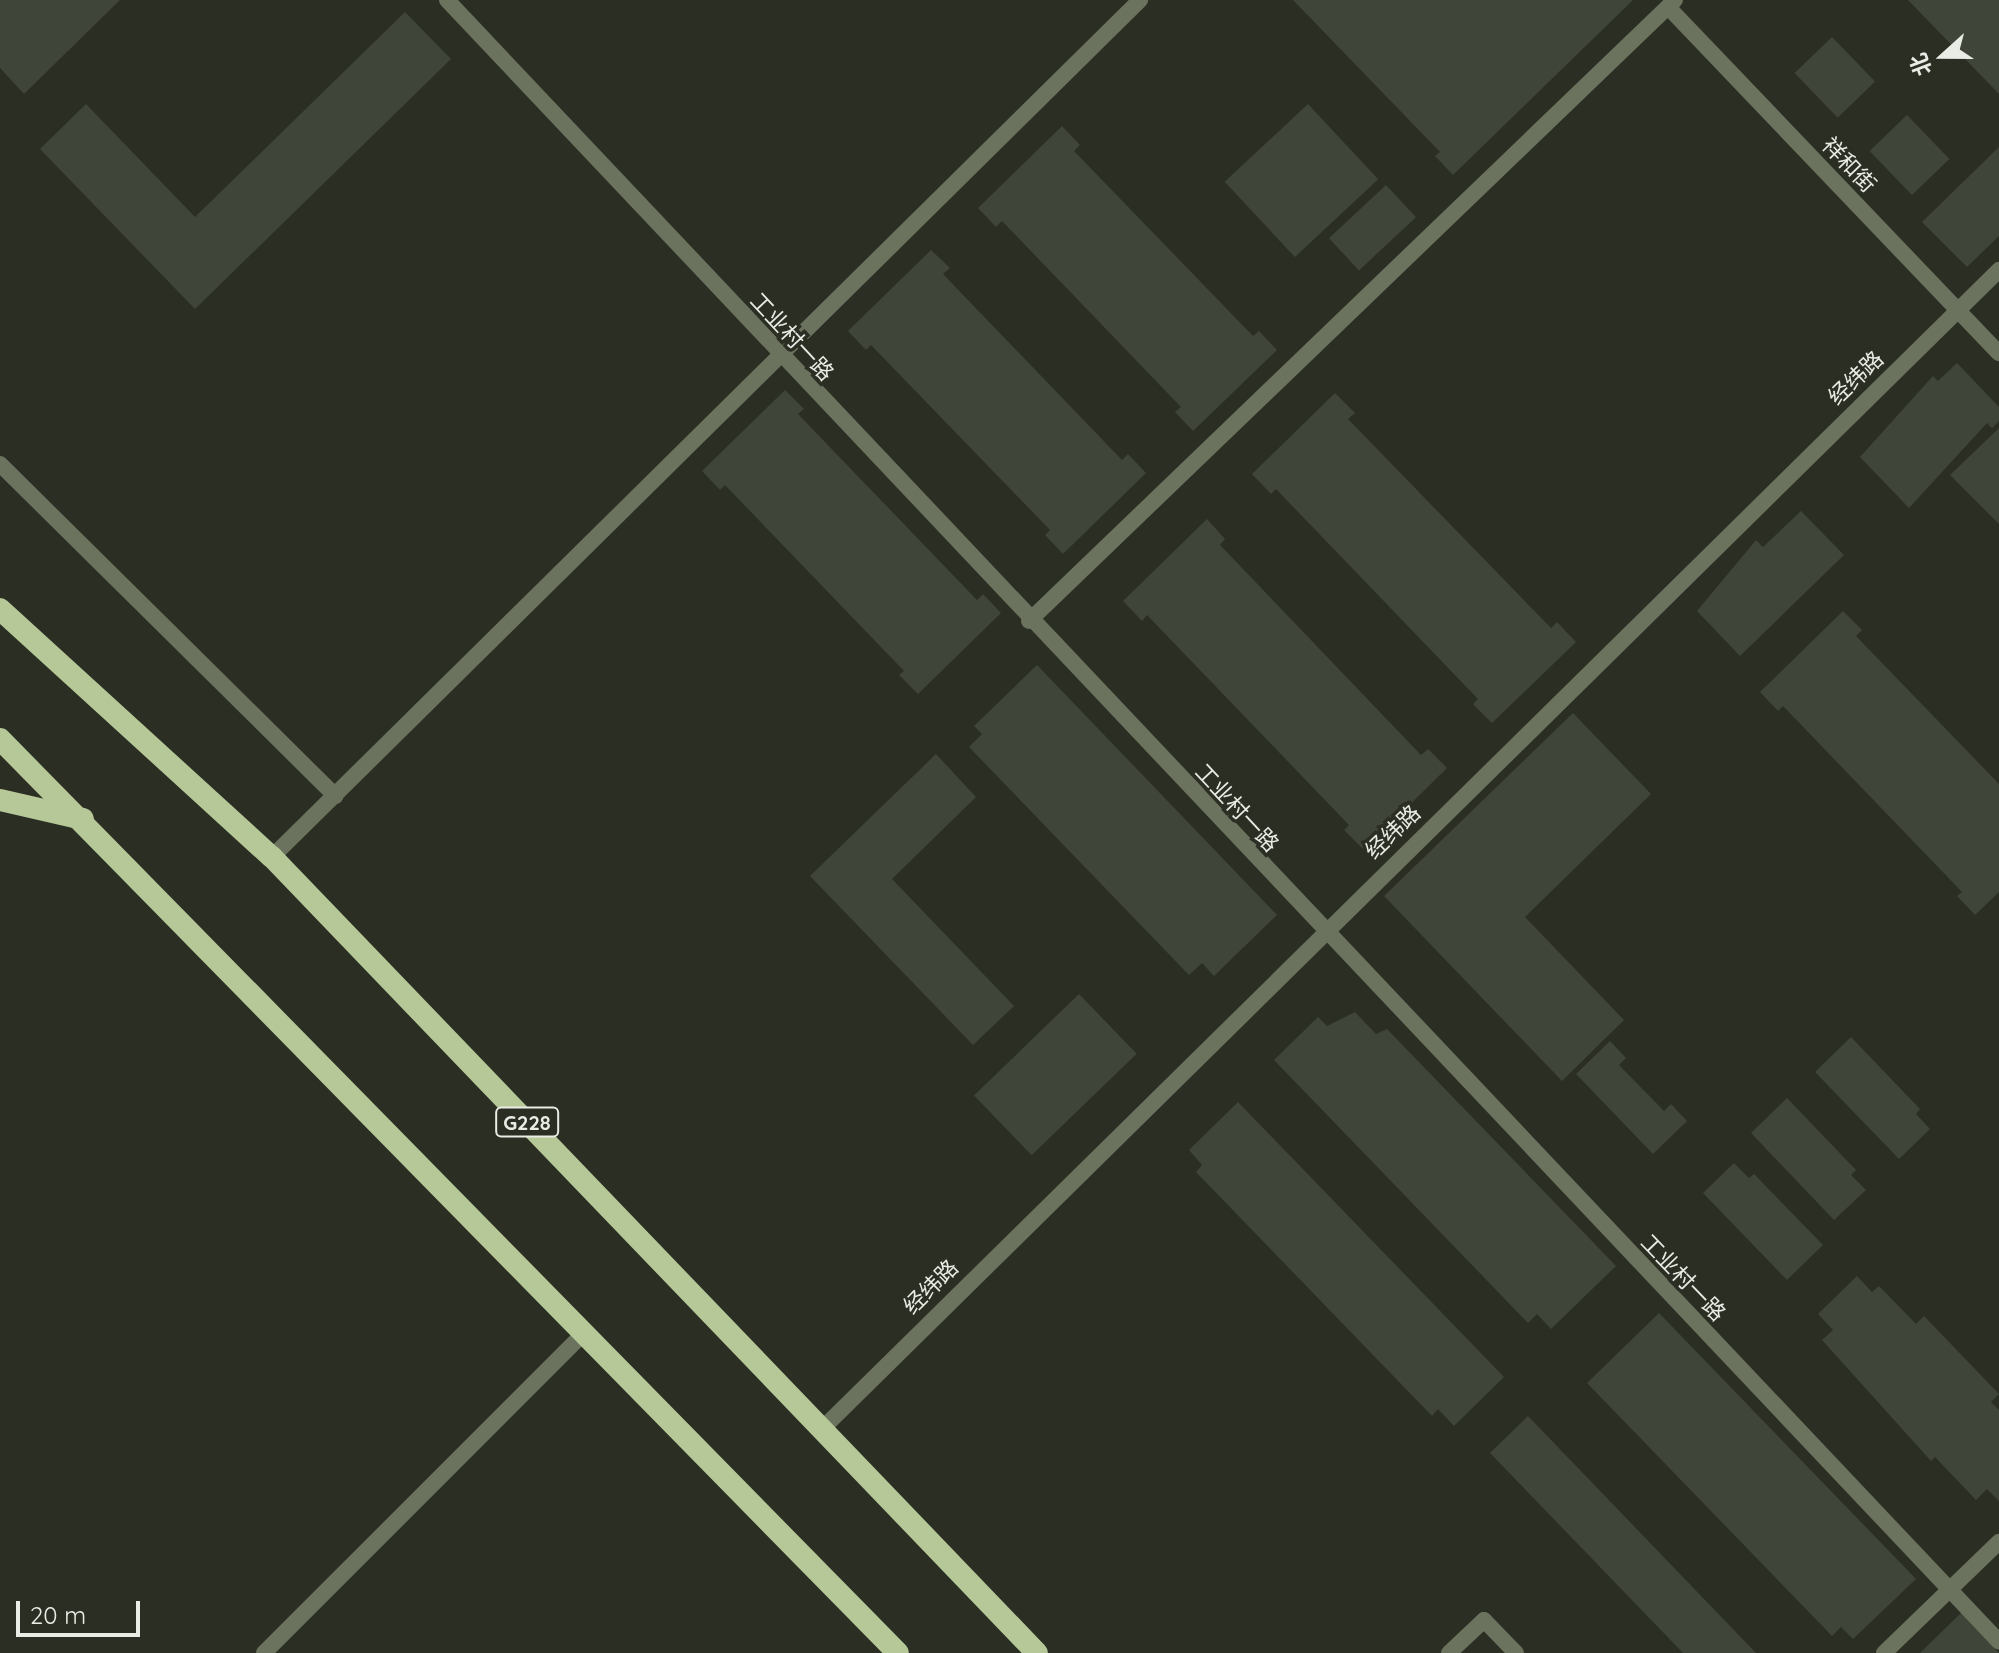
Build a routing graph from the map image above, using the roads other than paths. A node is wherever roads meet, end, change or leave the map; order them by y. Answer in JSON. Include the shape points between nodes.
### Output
{"nodes":[{"id":1,"x":447,"y":0,"type":"edge"},
{"id":2,"x":1140,"y":0,"type":"edge"},
{"id":3,"x":1671,"y":4,"type":"edge"},
{"id":4,"x":1999,"y":270,"type":"edge"},
{"id":5,"x":1957,"y":310,"type":"junction"},
{"id":6,"x":1999,"y":353,"type":"edge"},
{"id":7,"x":777,"y":354,"type":"junction"},
{"id":8,"x":0,"y":464,"type":"edge"},
{"id":9,"x":0,"y":609,"type":"edge"},
{"id":10,"x":1029,"y":621,"type":"junction"},
{"id":11,"x":0,"y":739,"type":"edge"},
{"id":12,"x":335,"y":796,"type":"junction"},
{"id":13,"x":0,"y":800,"type":"edge"},
{"id":14,"x":84,"y":820,"type":"junction"},
{"id":15,"x":272,"y":857,"type":"junction"},
{"id":16,"x":1323,"y":931,"type":"junction"},
{"id":17,"x":584,"y":1333,"type":"junction"},
{"id":18,"x":822,"y":1429,"type":"junction"},
{"id":19,"x":1999,"y":1542,"type":"edge"},
{"id":20,"x":1949,"y":1590,"type":"junction"},
{"id":21,"x":1999,"y":1642,"type":"edge"},
{"id":22,"x":264,"y":1653,"type":"edge"},
{"id":23,"x":898,"y":1653,"type":"edge"},
{"id":24,"x":1037,"y":1653,"type":"edge"},
{"id":25,"x":1449,"y":1653,"type":"edge"},
{"id":26,"x":1516,"y":1653,"type":"edge"},
{"id":27,"x":1884,"y":1653,"type":"edge"}],
"edges":[{"from":1,"to":7,"type":"street","name":"工业村一路"},
{"from":2,"to":7,"type":"street"},
{"from":3,"to":5,"type":"street","name":"祥和街"},
{"from":3,"to":10,"type":"street"},
{"from":4,"to":5,"type":"street","name":"经纬路"},
{"from":5,"to":6,"type":"street","name":"祥和街"},
{"from":5,"to":16,"type":"street","name":"经纬路"},
{"from":7,"to":10,"type":"street","name":"工业村一路"},
{"from":7,"to":12,"type":"street"},
{"from":8,"to":12,"type":"street"},
{"from":9,"to":15,"type":"highway","number":"G228"},
{"from":10,"to":16,"type":"street","name":"工业村一路"},
{"from":11,"to":14,"type":"highway"},
{"from":12,"to":15,"type":"street"},
{"from":13,"to":14,"type":"highway"},
{"from":14,"to":17,"type":"highway"},
{"from":15,"to":18,"type":"highway","number":"G228"},
{"from":16,"to":18,"type":"street","name":"经纬路"},
{"from":16,"to":20,"type":"street","name":"工业村一路"},
{"from":17,"to":22,"type":"street"},
{"from":17,"to":23,"type":"highway"},
{"from":18,"to":24,"type":"highway","number":"G228"},
{"from":19,"to":20,"type":"street"},
{"from":20,"to":21,"type":"street","name":"工业村一路"},
{"from":20,"to":27,"type":"street"},
{"from":25,"to":26,"type":"street","via":[[1484,1620]]}]}
